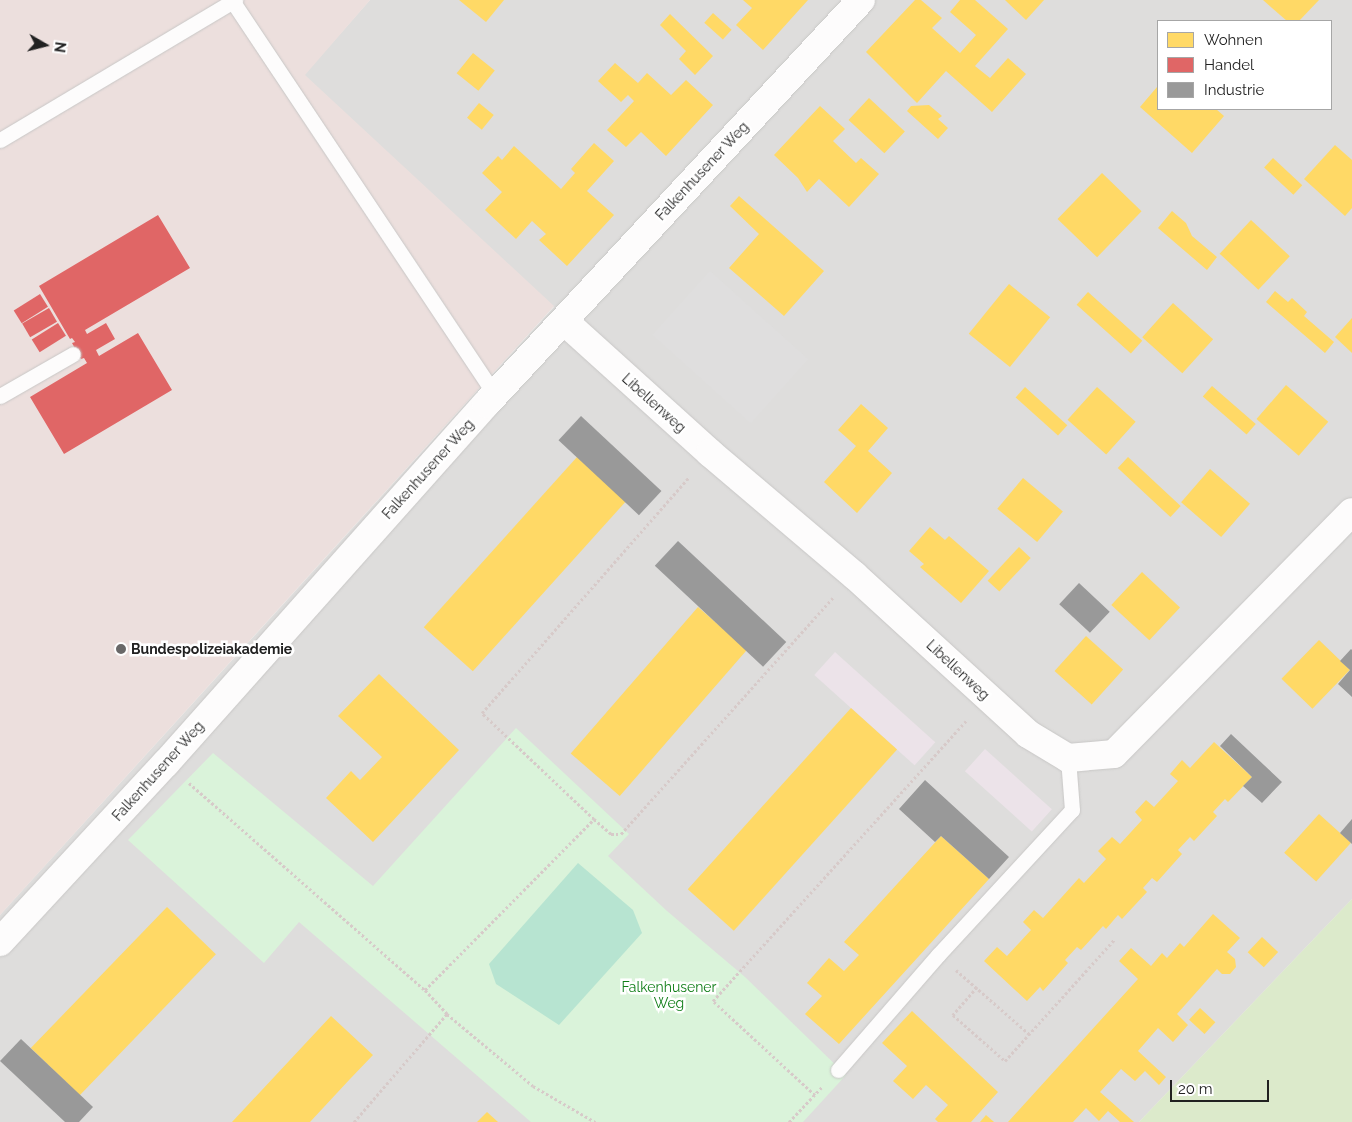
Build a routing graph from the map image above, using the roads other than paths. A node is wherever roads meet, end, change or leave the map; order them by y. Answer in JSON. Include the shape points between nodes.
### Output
{"nodes":[{"id":1,"x":861,"y":0,"type":"edge"},
{"id":2,"x":234,"y":1,"type":"edge"},
{"id":3,"x":0,"y":140,"type":"edge"},
{"id":4,"x":564,"y":321,"type":"junction"},
{"id":5,"x":73,"y":354,"type":"dead end"},
{"id":6,"x":495,"y":395,"type":"junction"},
{"id":7,"x":0,"y":396,"type":"edge"},
{"id":8,"x":1352,"y":512,"type":"edge"},
{"id":9,"x":1068,"y":758,"type":"junction"},
{"id":10,"x":0,"y":942,"type":"edge"},
{"id":11,"x":838,"y":1070,"type":"road end"}],
"edges":[{"from":1,"to":4,"type":"street","name":"Falkenhusener Weg"},
{"from":2,"to":3,"type":"lane"},
{"from":2,"to":6,"type":"lane"},
{"from":4,"to":6,"type":"street","name":"Falkenhusener Weg"},
{"from":4,"to":9,"type":"street","name":"Libellenweg","via":[[710,454],[854,575],[1028,734]]},
{"from":5,"to":7,"type":"lane"},
{"from":6,"to":10,"type":"street","name":"Falkenhusener Weg","via":[[166,763]]},
{"from":8,"to":9,"type":"street","via":[[1114,754]]},
{"from":9,"to":11,"type":"lane","via":[[1072,810],[938,954]]}]}
